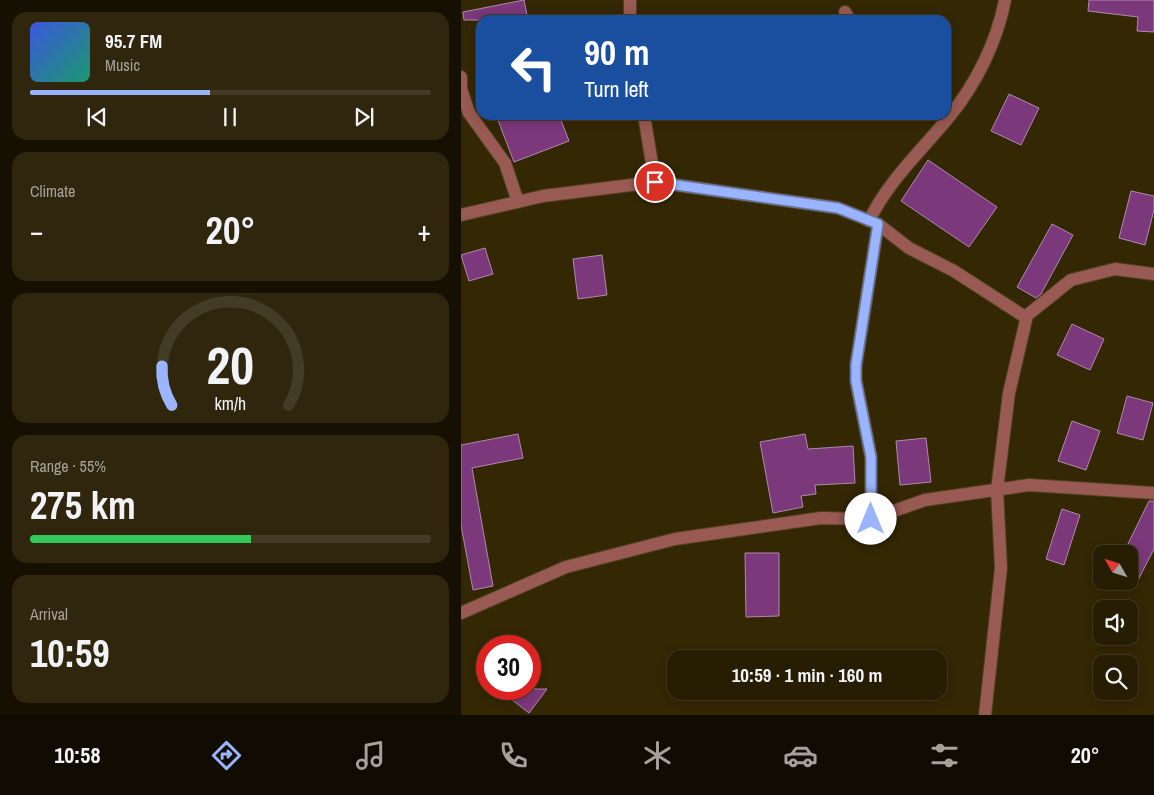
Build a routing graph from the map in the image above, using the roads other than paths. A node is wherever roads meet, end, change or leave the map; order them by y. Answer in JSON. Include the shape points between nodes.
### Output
{"nodes":[{"id":1,"x":629,"y":0,"type":"edge"},
{"id":2,"x":1005,"y":0,"type":"edge"},
{"id":3,"x":630,"y":15,"type":"edge"},
{"id":4,"x":461,"y":77,"type":"edge"},
{"id":5,"x":951,"y":109,"type":"edge"},
{"id":6,"x":646,"y":120,"type":"edge"},
{"id":7,"x":942,"y":120,"type":"edge"},
{"id":8,"x":655,"y":182,"type":"junction"},
{"id":9,"x":518,"y":202,"type":"junction"},
{"id":10,"x":461,"y":215,"type":"edge"},
{"id":11,"x":874,"y":223,"type":"junction"},
{"id":12,"x":1154,"y":274,"type":"edge"},
{"id":13,"x":1025,"y":317,"type":"junction"},
{"id":14,"x":997,"y":490,"type":"junction"},
{"id":15,"x":1154,"y":493,"type":"edge"},
{"id":16,"x":871,"y":519,"type":"junction"},
{"id":17,"x":461,"y":613,"type":"edge"},
{"id":18,"x":985,"y":715,"type":"edge"}],
"edges":[{"from":1,"to":3,"type":"street"},
{"from":2,"to":5,"type":"street","via":[[1001,19],[981,68]]},
{"from":4,"to":9,"type":"street","via":[[461,89],[469,113],[505,163]]},
{"from":6,"to":8,"type":"street"},
{"from":7,"to":11,"type":"street","via":[[888,188]]},
{"from":8,"to":9,"type":"street"},
{"from":8,"to":11,"type":"street","via":[[838,208]]},
{"from":9,"to":10,"type":"street"},
{"from":11,"to":13,"type":"street","via":[[909,248]]},
{"from":11,"to":16,"type":"street","via":[[856,365],[856,381],[871,457]]},
{"from":12,"to":13,"type":"street","via":[[1115,269],[1071,280]]},
{"from":13,"to":14,"type":"street","via":[[1009,393]]},
{"from":14,"to":15,"type":"street","via":[[1029,485]]},
{"from":14,"to":16,"type":"street","via":[[925,500]]},
{"from":14,"to":18,"type":"street","via":[[1001,568]]},
{"from":16,"to":17,"type":"street","via":[[821,518],[675,540],[566,567]]}]}
